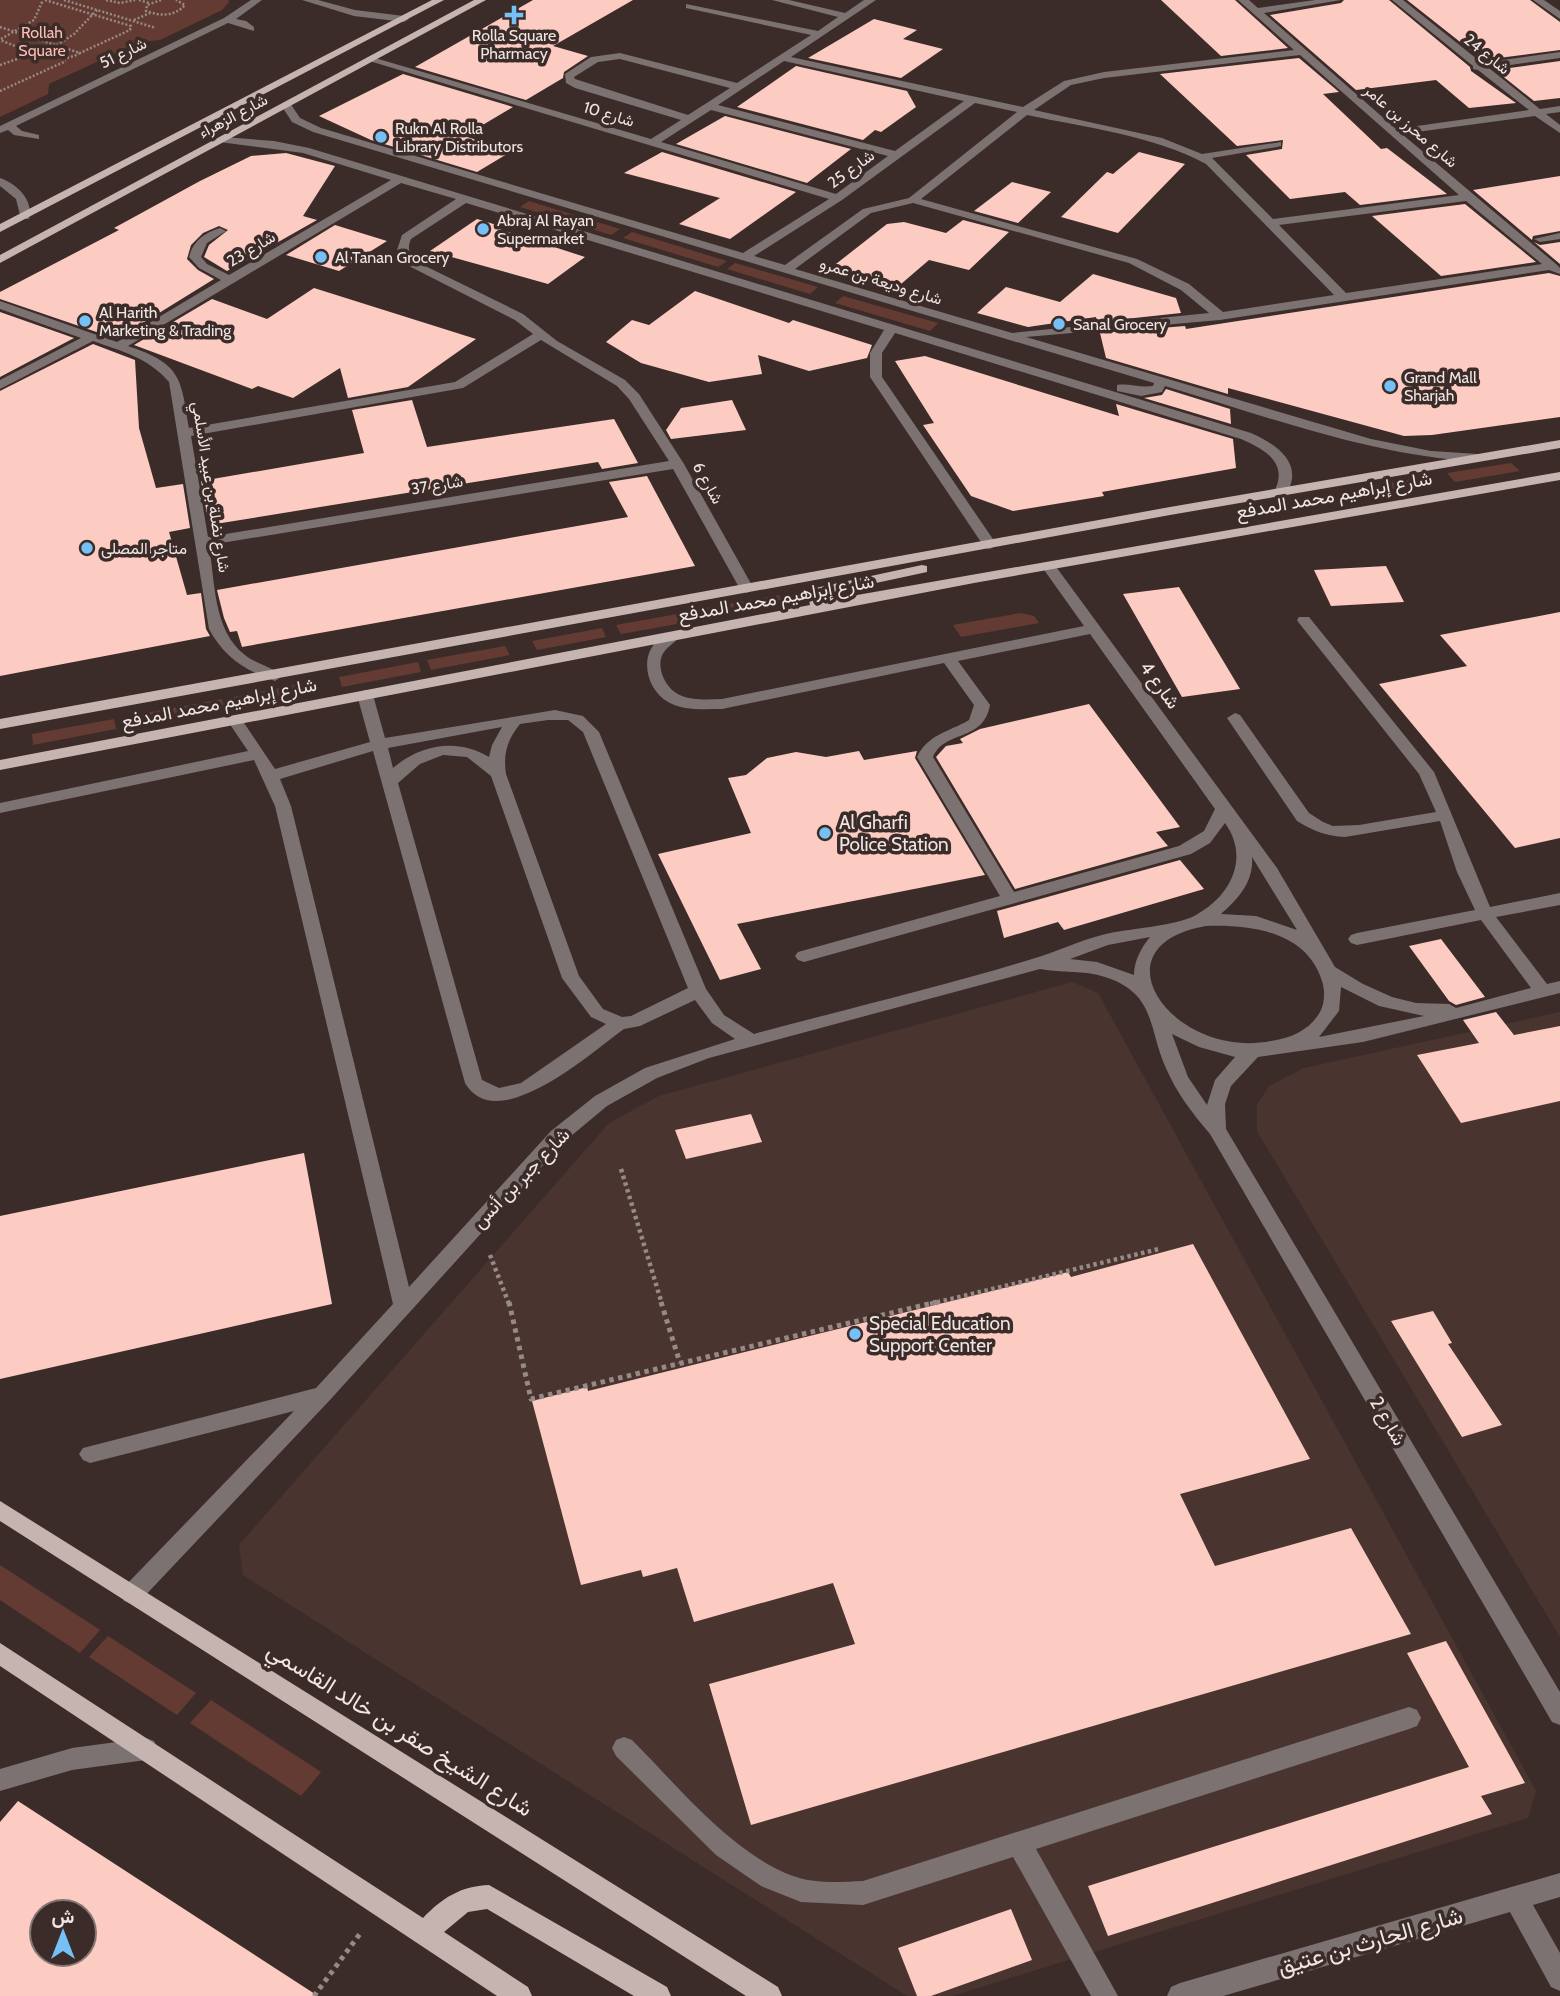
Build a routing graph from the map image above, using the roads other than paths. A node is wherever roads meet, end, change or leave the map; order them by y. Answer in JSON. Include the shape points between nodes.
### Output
{"nodes":[{"id":1,"x":257,"y":0,"type":"edge"},
{"id":2,"x":307,"y":0,"type":"edge"},
{"id":3,"x":439,"y":0,"type":"edge"},
{"id":4,"x":481,"y":0,"type":"edge"},
{"id":5,"x":777,"y":0,"type":"edge"},
{"id":6,"x":871,"y":0,"type":"edge"},
{"id":7,"x":1243,"y":0,"type":"edge"},
{"id":8,"x":1336,"y":0,"type":"edge"},
{"id":9,"x":1397,"y":0,"type":"edge"},
{"id":10,"x":1538,"y":0,"type":"edge"},
{"id":11,"x":690,"y":6,"type":"dead end"},
{"id":12,"x":1257,"y":11,"type":"junction"},
{"id":13,"x":846,"y":16,"type":"junction"},
{"id":14,"x":1560,"y":16,"type":"edge"},
{"id":15,"x":404,"y":19,"type":"junction"},
{"id":16,"x":226,"y":20,"type":"junction"},
{"id":17,"x":251,"y":29,"type":"dead end"},
{"id":18,"x":819,"y":34,"type":"junction"},
{"id":19,"x":1304,"y":52,"type":"junction"},
{"id":20,"x":1560,"y":55,"type":"edge"},
{"id":21,"x":783,"y":58,"type":"junction"},
{"id":22,"x":371,"y":60,"type":"junction"},
{"id":23,"x":1477,"y":67,"type":"junction"},
{"id":24,"x":739,"y":87,"type":"junction"},
{"id":25,"x":264,"y":92,"type":"junction"},
{"id":26,"x":972,"y":100,"type":"junction"},
{"id":27,"x":286,"y":105,"type":"junction"},
{"id":28,"x":709,"y":106,"type":"junction"},
{"id":29,"x":1560,"y":109,"type":"edge"},
{"id":30,"x":1025,"y":111,"type":"junction"},
{"id":31,"x":1536,"y":112,"type":"junction"},
{"id":32,"x":690,"y":119,"type":"junction"},
{"id":33,"x":5,"y":128,"type":"edge"},
{"id":34,"x":1560,"y":131,"type":"edge"},
{"id":35,"x":1394,"y":132,"type":"junction"},
{"id":36,"x":35,"y":137,"type":"dead end"},
{"id":37,"x":223,"y":140,"type":"junction"},
{"id":38,"x":653,"y":143,"type":"junction"},
{"id":39,"x":1277,"y":144,"type":"dead end"},
{"id":40,"x":209,"y":147,"type":"junction"},
{"id":41,"x":897,"y":155,"type":"junction"},
{"id":42,"x":1201,"y":157,"type":"junction"},
{"id":43,"x":351,"y":164,"type":"junction"},
{"id":44,"x":400,"y":179,"type":"junction"},
{"id":45,"x":0,"y":181,"type":"edge"},
{"id":46,"x":499,"y":185,"type":"junction"},
{"id":47,"x":1468,"y":197,"type":"junction"},
{"id":48,"x":838,"y":198,"type":"junction"},
{"id":49,"x":464,"y":199,"type":"junction"},
{"id":50,"x":913,"y":200,"type":"junction"},
{"id":51,"x":24,"y":217,"type":"junction"},
{"id":52,"x":1270,"y":223,"type":"junction"},
{"id":53,"x":0,"y":229,"type":"edge"},
{"id":54,"x":220,"y":231,"type":"dead end"},
{"id":55,"x":1560,"y":236,"type":"edge"},
{"id":56,"x":1540,"y":239,"type":"dead end"},
{"id":57,"x":745,"y":257,"type":"junction"},
{"id":58,"x":0,"y":260,"type":"edge"},
{"id":59,"x":786,"y":270,"type":"junction"},
{"id":60,"x":1556,"y":270,"type":"edge"},
{"id":61,"x":229,"y":281,"type":"junction"},
{"id":62,"x":1343,"y":297,"type":"junction"},
{"id":63,"x":0,"y":305,"type":"edge"},
{"id":64,"x":1220,"y":316,"type":"junction"},
{"id":65,"x":891,"y":329,"type":"junction"},
{"id":66,"x":541,"y":335,"type":"junction"},
{"id":67,"x":1007,"y":335,"type":"junction"},
{"id":68,"x":90,"y":338,"type":"junction"},
{"id":69,"x":119,"y":346,"type":"junction"},
{"id":70,"x":1042,"y":375,"type":"junction"},
{"id":71,"x":1161,"y":381,"type":"junction"},
{"id":72,"x":0,"y":385,"type":"edge"},
{"id":73,"x":184,"y":433,"type":"junction"},
{"id":74,"x":1560,"y":444,"type":"edge"},
{"id":75,"x":1478,"y":458,"type":"junction"},
{"id":76,"x":677,"y":464,"type":"junction"},
{"id":77,"x":1560,"y":476,"type":"edge"},
{"id":78,"x":1282,"y":490,"type":"junction"},
{"id":79,"x":202,"y":541,"type":"junction"},
{"id":80,"x":990,"y":545,"type":"junction"},
{"id":81,"x":1049,"y":567,"type":"junction"},
{"id":82,"x":747,"y":589,"type":"junction"},
{"id":83,"x":829,"y":608,"type":"junction"},
{"id":84,"x":1304,"y":620,"type":"dead end"},
{"id":85,"x":1093,"y":629,"type":"junction"},
{"id":86,"x":672,"y":637,"type":"junction"},
{"id":87,"x":948,"y":658,"type":"junction"},
{"id":88,"x":275,"y":676,"type":"junction"},
{"id":89,"x":365,"y":695,"type":"junction"},
{"id":90,"x":1235,"y":718,"type":"dead end"},
{"id":91,"x":234,"y":720,"type":"junction"},
{"id":92,"x":515,"y":720,"type":"junction"},
{"id":93,"x":0,"y":724,"type":"edge"},
{"id":94,"x":379,"y":746,"type":"junction"},
{"id":95,"x":258,"y":754,"type":"junction"},
{"id":96,"x":0,"y":765,"type":"edge"},
{"id":97,"x":498,"y":774,"type":"junction"},
{"id":98,"x":272,"y":776,"type":"junction"},
{"id":99,"x":390,"y":781,"type":"junction"},
{"id":100,"x":0,"y":808,"type":"edge"},
{"id":101,"x":1223,"y":809,"type":"junction"},
{"id":102,"x":1446,"y":814,"type":"junction"},
{"id":103,"x":1237,"y":828,"type":"junction"},
{"id":104,"x":1010,"y":899,"type":"junction"},
{"id":105,"x":1560,"y":899,"type":"edge"},
{"id":106,"x":1485,"y":914,"type":"junction"},
{"id":107,"x":1200,"y":920,"type":"junction"},
{"id":108,"x":1179,"y":926,"type":"junction"},
{"id":109,"x":1357,"y":939,"type":"dead end"},
{"id":110,"x":1317,"y":954,"type":"junction"},
{"id":111,"x":804,"y":956,"type":"dead end"},
{"id":112,"x":1037,"y":964,"type":"junction"},
{"id":113,"x":1329,"y":971,"type":"junction"},
{"id":114,"x":1552,"y":989,"type":"edge"},
{"id":115,"x":698,"y":991,"type":"junction"},
{"id":116,"x":1145,"y":992,"type":"junction"},
{"id":117,"x":1466,"y":1009,"type":"junction"},
{"id":118,"x":1160,"y":1016,"type":"junction"},
{"id":119,"x":620,"y":1023,"type":"junction"},
{"id":120,"x":752,"y":1041,"type":"junction"},
{"id":121,"x":1285,"y":1047,"type":"junction"},
{"id":122,"x":1253,"y":1051,"type":"junction"},
{"id":123,"x":1217,"y":1129,"type":"junction"},
{"id":124,"x":403,"y":1305,"type":"junction"},
{"id":125,"x":322,"y":1395,"type":"junction"},
{"id":126,"x":90,"y":1454,"type":"dead end"},
{"id":127,"x":0,"y":1510,"type":"edge"},
{"id":128,"x":132,"y":1594,"type":"junction"},
{"id":129,"x":0,"y":1653,"type":"edge"},
{"id":130,"x":1560,"y":1714,"type":"edge"},
{"id":131,"x":1409,"y":1718,"type":"dead end"},
{"id":132,"x":624,"y":1748,"type":"dead end"},
{"id":133,"x":146,"y":1749,"type":"junction"},
{"id":134,"x":0,"y":1780,"type":"edge"},
{"id":135,"x":1019,"y":1843,"type":"junction"},
{"id":136,"x":1560,"y":1885,"type":"edge"},
{"id":137,"x":1517,"y":1898,"type":"junction"},
{"id":138,"x":425,"y":1933,"type":"junction"},
{"id":139,"x":1560,"y":1978,"type":"edge"},
{"id":140,"x":519,"y":1996,"type":"edge"},
{"id":141,"x":658,"y":1996,"type":"edge"},
{"id":142,"x":769,"y":1996,"type":"edge"},
{"id":143,"x":1105,"y":1996,"type":"edge"},
{"id":144,"x":1180,"y":1996,"type":"edge"}],
"edges":[{"from":1,"to":16,"type":"street","name":"شارع 51"},
{"from":2,"to":15,"type":"street","via":[[354,13]]},
{"from":3,"to":15,"type":"main road","name":"شارع الزهراء"},
{"from":4,"to":22,"type":"main road","name":"شارع الزهراء"},
{"from":5,"to":13,"type":"street"},
{"from":6,"to":13,"type":"street"},
{"from":7,"to":12,"type":"street","name":"شارع محرز بن عامر"},
{"from":8,"to":12,"type":"street"},
{"from":9,"to":23,"type":"street","name":"شارع 24"},
{"from":10,"to":14,"type":"street"},
{"from":11,"to":18,"type":"street"},
{"from":12,"to":19,"type":"street","name":"شارع محرز بن عامر"},
{"from":13,"to":18,"type":"street"},
{"from":15,"to":25,"type":"main road","name":"شارع الزهراء"},
{"from":16,"to":17,"type":"street"},
{"from":16,"to":33,"type":"street","name":"شارع 51"},
{"from":18,"to":21,"type":"street"},
{"from":19,"to":30,"type":"street","via":[[1079,79]]},
{"from":19,"to":35,"type":"street","name":"شارع محرز بن عامر"},
{"from":20,"to":23,"type":"street"},
{"from":21,"to":24,"type":"street"},
{"from":21,"to":26,"type":"street"},
{"from":22,"to":27,"type":"main road","name":"شارع الزهراء"},
{"from":22,"to":38,"type":"street","name":"شارع 10"},
{"from":23,"to":31,"type":"street","name":"شارع 24"},
{"from":24,"to":28,"type":"street"},
{"from":24,"to":32,"type":"street","via":[[620,56],[595,59],[569,75],[579,86]]},
{"from":25,"to":40,"type":"main road","via":[[248,109],[201,137],[200,144]]},
{"from":25,"to":51,"type":"main road","name":"شارع الزهراء"},
{"from":26,"to":30,"type":"street"},
{"from":26,"to":41,"type":"street","name":"شارع 25"},
{"from":27,"to":37,"type":"main road","name":"شارع الزهراء"},
{"from":27,"to":46,"type":"street","name":"شارع وديعة بن عمرو","via":[[296,120],[317,130]]},
{"from":28,"to":32,"type":"street"},
{"from":28,"to":41,"type":"street"},
{"from":29,"to":31,"type":"street"},
{"from":30,"to":42,"type":"street","via":[[1166,142]]},
{"from":30,"to":50,"type":"street"},
{"from":31,"to":34,"type":"street","name":"شارع 24"},
{"from":31,"to":35,"type":"street"},
{"from":32,"to":38,"type":"street"},
{"from":33,"to":36,"type":"street"},
{"from":35,"to":47,"type":"street","name":"شارع محرز بن عامر"},
{"from":37,"to":40,"type":"main road","name":"شارع الزهراء"},
{"from":37,"to":43,"type":"street","via":[[290,147]]},
{"from":38,"to":48,"type":"street","name":"شارع 10"},
{"from":39,"to":42,"type":"street"},
{"from":40,"to":58,"type":"main road","name":"شارع الزهراء"},
{"from":41,"to":48,"type":"street","name":"شارع 25"},
{"from":42,"to":52,"type":"street"},
{"from":43,"to":44,"type":"street"},
{"from":43,"to":46,"type":"street","via":[[380,159],[438,176]]},
{"from":44,"to":49,"type":"street"},
{"from":44,"to":61,"type":"street","name":"شارع 23"},
{"from":45,"to":51,"type":"street","via":[[22,199]]},
{"from":46,"to":57,"type":"street","name":"شارع وديعة بن عمرو"},
{"from":47,"to":52,"type":"street"},
{"from":47,"to":60,"type":"street","name":"شارع محرز بن عامر"},
{"from":48,"to":57,"type":"street","name":"شارع 25"},
{"from":49,"to":65,"type":"street"},
{"from":49,"to":66,"type":"street","name":"شارع 6","via":[[406,237],[403,255],[519,317]]},
{"from":50,"to":59,"type":"street","via":[[867,211]]},
{"from":50,"to":64,"type":"street","via":[[1133,261],[1185,287]]},
{"from":51,"to":53,"type":"main road","name":"شارع الزهراء"},
{"from":52,"to":62,"type":"street"},
{"from":54,"to":61,"type":"street","via":[[205,238],[195,257]]},
{"from":55,"to":56,"type":"street"},
{"from":57,"to":59,"type":"street","name":"شارع وديعة بن عمرو"},
{"from":59,"to":67,"type":"street","name":"شارع وديعة بن عمرو"},
{"from":60,"to":62,"type":"street"},
{"from":61,"to":69,"type":"street","name":"شارع 23"},
{"from":62,"to":64,"type":"street"},
{"from":63,"to":68,"type":"street","name":"شارع نضلة بن عبيد الأسلمي"},
{"from":64,"to":67,"type":"street"},
{"from":65,"to":70,"type":"street"},
{"from":65,"to":80,"type":"street","via":[[876,353],[876,377]]},
{"from":66,"to":73,"type":"street","via":[[459,385]]},
{"from":66,"to":76,"type":"street","name":"شارع 6","via":[[603,371],[634,397]]},
{"from":67,"to":71,"type":"street","name":"شارع وديعة بن عمرو"},
{"from":68,"to":69,"type":"street","name":"شارع نضلة بن عبيد الأسلمي"},
{"from":68,"to":72,"type":"street"},
{"from":69,"to":73,"type":"street","name":"شارع نضلة بن عبيد الأسلمي","via":[[146,356],[174,381]]},
{"from":70,"to":71,"type":"street","via":[[1079,377],[1141,393],[1158,389]]},
{"from":70,"to":78,"type":"street","via":[[1257,440],[1282,460],[1287,475]]},
{"from":71,"to":75,"type":"street","name":"شارع وديعة بن عمرو","via":[[1384,447]]},
{"from":73,"to":79,"type":"street","name":"شارع نضلة بن عبيد الأسلمي"},
{"from":74,"to":75,"type":"main road","name":"شارع إبراهيم محمد المدفع"},
{"from":75,"to":78,"type":"main road","name":"شارع إبراهيم محمد المدفع"},
{"from":76,"to":79,"type":"street","name":"شارع 37"},
{"from":76,"to":82,"type":"street","name":"شارع 6"},
{"from":77,"to":81,"type":"main road","name":"شارع إبراهيم محمد المدفع"},
{"from":78,"to":80,"type":"main road","name":"شارع إبراهيم محمد المدفع"},
{"from":79,"to":88,"type":"street","name":"شارع نضلة بن عبيد الأسلمي","via":[[216,629],[222,641],[243,662]]},
{"from":80,"to":82,"type":"main road","name":"شارع إبراهيم محمد المدفع"},
{"from":80,"to":83,"type":"main road","via":[[957,562],[820,591],[816,603]]},
{"from":81,"to":83,"type":"main road","name":"شارع إبراهيم محمد المدفع"},
{"from":81,"to":85,"type":"street","name":"شارع 4"},
{"from":82,"to":88,"type":"main road","name":"شارع إبراهيم محمد المدفع"},
{"from":83,"to":86,"type":"main road","name":"شارع إبراهيم محمد المدفع"},
{"from":84,"to":102,"type":"street","via":[[1426,772]]},
{"from":85,"to":87,"type":"street"},
{"from":85,"to":101,"type":"street","name":"شارع 4"},
{"from":86,"to":87,"type":"street","via":[[651,660],[653,673],[663,691],[677,701],[699,705]]},
{"from":86,"to":89,"type":"main road","name":"شارع إبراهيم محمد المدفع"},
{"from":87,"to":104,"type":"street","via":[[982,705],[982,714],[969,728],[935,741],[925,757]]},
{"from":88,"to":93,"type":"main road","name":"شارع إبراهيم محمد المدفع"},
{"from":89,"to":91,"type":"main road","name":"شارع إبراهيم محمد المدفع"},
{"from":89,"to":94,"type":"street"},
{"from":90,"to":102,"type":"street","via":[[1303,817],[1316,825],[1348,831]]},
{"from":91,"to":95,"type":"street"},
{"from":91,"to":96,"type":"main road","name":"شارع إبراهيم محمد المدفع"},
{"from":92,"to":94,"type":"street"},
{"from":92,"to":97,"type":"street","via":[[497,746]]},
{"from":92,"to":115,"type":"street","via":[[563,714],[586,723]]},
{"from":94,"to":98,"type":"street"},
{"from":94,"to":99,"type":"street"},
{"from":95,"to":98,"type":"street"},
{"from":95,"to":100,"type":"street"},
{"from":97,"to":99,"type":"street","via":[[484,759],[454,750],[414,758]]},
{"from":97,"to":119,"type":"street","via":[[571,978],[597,1013]]},
{"from":98,"to":124,"type":"street"},
{"from":99,"to":119,"type":"street","via":[[474,1083],[490,1093],[513,1094]]},
{"from":101,"to":103,"type":"street","name":"شارع 4"},
{"from":101,"to":104,"type":"street","via":[[1208,838],[1185,850]]},
{"from":102,"to":106,"type":"street"},
{"from":103,"to":107,"type":"street","name":"شارع 4","via":[[1246,853],[1243,879],[1227,901]]},
{"from":103,"to":110,"type":"street","name":"شارع 4","via":[[1283,886]]},
{"from":104,"to":111,"type":"street"},
{"from":105,"to":106,"type":"street"},
{"from":106,"to":109,"type":"street"},
{"from":106,"to":114,"type":"street"},
{"from":107,"to":108,"type":"street"},
{"from":107,"to":110,"type":"street","via":[[1264,923],[1294,936]]},
{"from":108,"to":112,"type":"street","name":"شارع جبر بن أنس","via":[[1105,940]]},
{"from":108,"to":116,"type":"street","via":[[1155,943],[1143,965]]},
{"from":110,"to":113,"type":"street"},
{"from":112,"to":116,"type":"street","name":"شارع جبر بن أنس","via":[[1097,968]]},
{"from":112,"to":120,"type":"street","name":"شارع جبر بن أنس"},
{"from":113,"to":117,"type":"street","via":[[1358,991],[1392,1005],[1430,1012]]},
{"from":113,"to":121,"type":"street","via":[[1335,994],[1329,1016],[1312,1035]]},
{"from":114,"to":117,"type":"street"},
{"from":115,"to":119,"type":"street","via":[[646,1017]]},
{"from":115,"to":120,"type":"street","via":[[718,1019]]},
{"from":116,"to":118,"type":"street"},
{"from":117,"to":121,"type":"street","via":[[1381,1035]]},
{"from":118,"to":122,"type":"street","via":[[1185,1034],[1217,1047]]},
{"from":118,"to":123,"type":"street","name":"شارع 2","via":[[1170,1061],[1181,1085]]},
{"from":120,"to":124,"type":"street","name":"شارع جبر بن أنس","via":[[651,1073],[601,1101],[558,1136]]},
{"from":121,"to":122,"type":"street"},
{"from":122,"to":123,"type":"street","via":[[1225,1078],[1217,1093]]},
{"from":123,"to":130,"type":"street","name":"شارع 2"},
{"from":124,"to":125,"type":"street","name":"شارع جبر بن أنس"},
{"from":125,"to":126,"type":"street"},
{"from":125,"to":128,"type":"street","name":"شارع جبر بن أنس"},
{"from":127,"to":128,"type":"main road","name":"شارع الشيخ صقر بن خالد القاسمي"},
{"from":128,"to":142,"type":"main road","name":"شارع الشيخ صقر بن خالد القاسمي"},
{"from":129,"to":133,"type":"main road"},
{"from":131,"to":135,"type":"street"},
{"from":132,"to":135,"type":"street","via":[[734,1856],[762,1875],[794,1888],[828,1894],[863,1893]]},
{"from":133,"to":134,"type":"street","via":[[56,1761]]},
{"from":133,"to":138,"type":"main road"},
{"from":135,"to":143,"type":"street"},
{"from":136,"to":137,"type":"street","name":"شارع الحارث بن عتيق"},
{"from":137,"to":139,"type":"street"},
{"from":137,"to":144,"type":"street","name":"شارع الحارث بن عتيق"},
{"from":138,"to":140,"type":"main road"},
{"from":138,"to":141,"type":"main road","via":[[455,1904],[466,1898],[489,1897]]}]}
